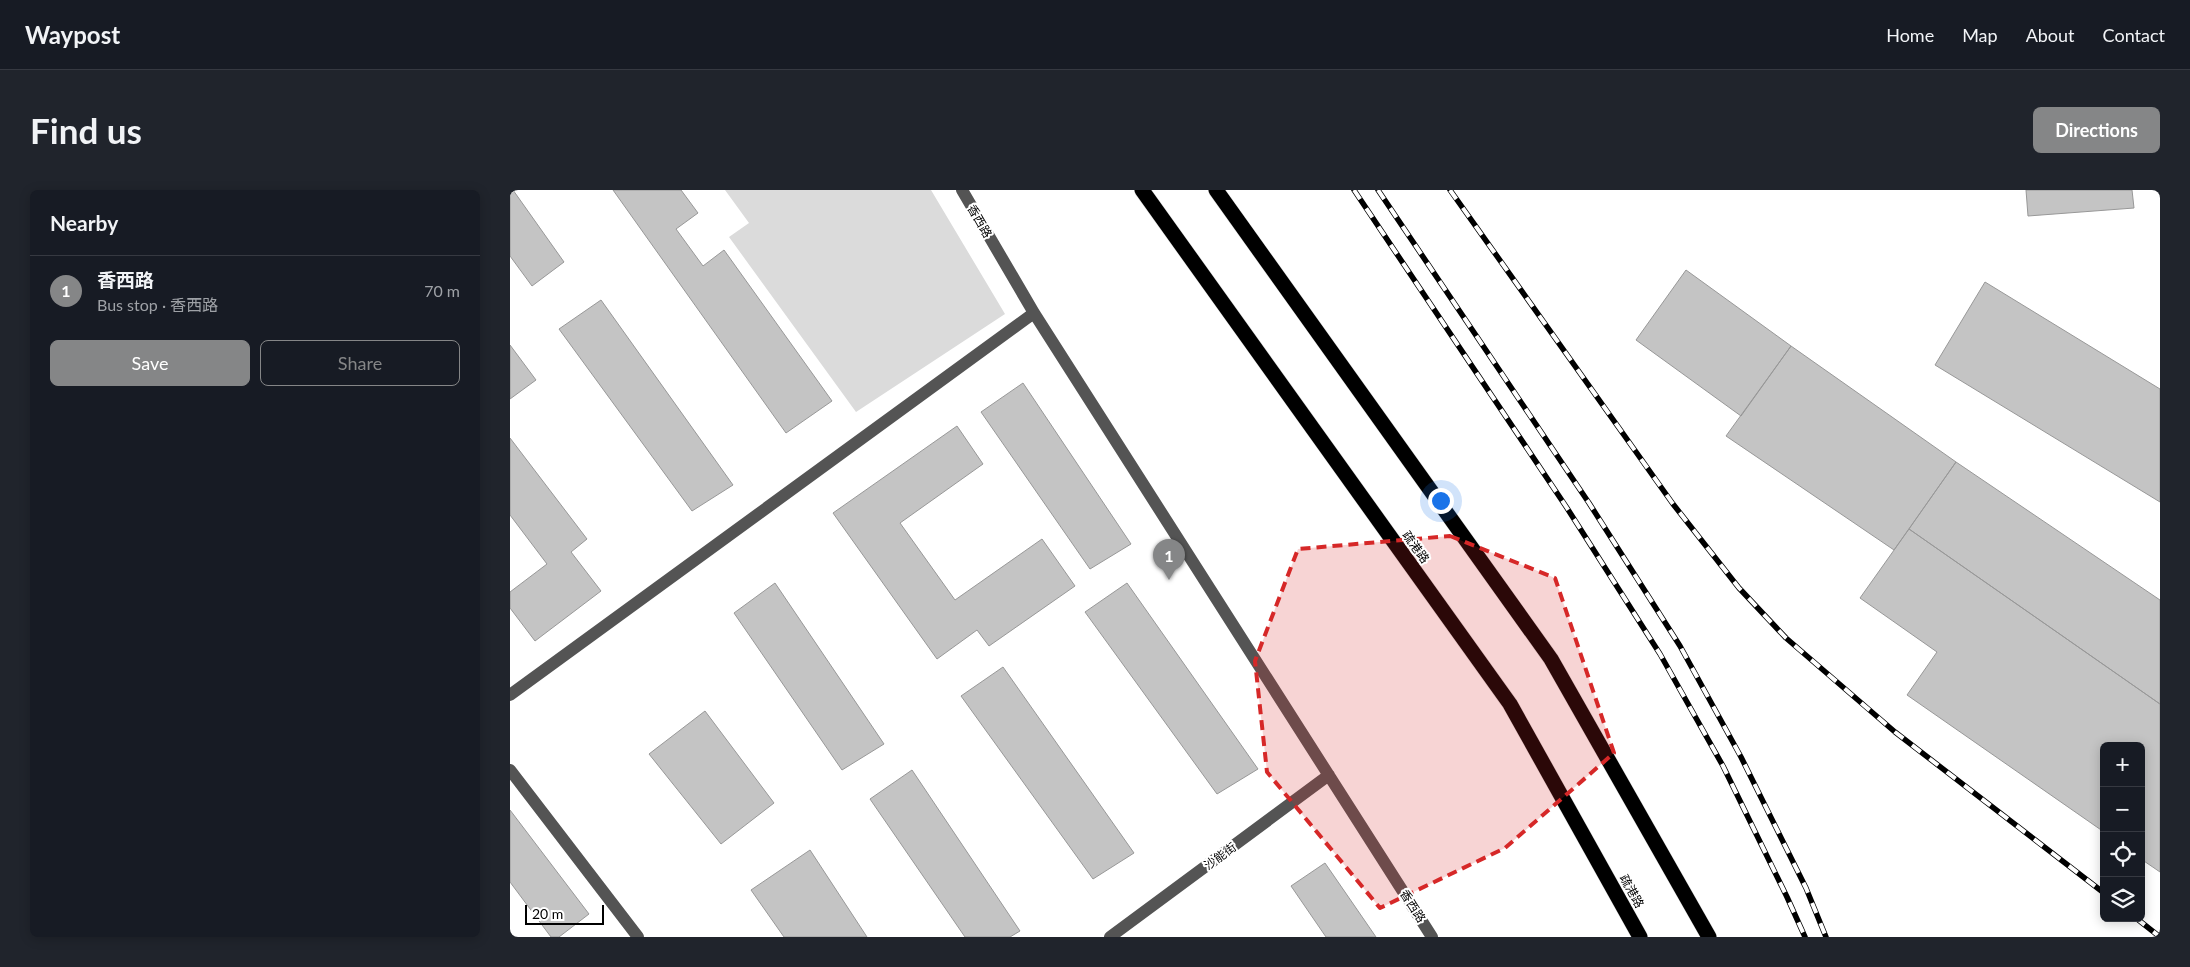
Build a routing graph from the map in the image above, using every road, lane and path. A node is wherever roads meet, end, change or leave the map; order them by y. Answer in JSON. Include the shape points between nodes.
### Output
{"nodes":[{"id":1,"x":962,"y":190,"type":"edge"},
{"id":2,"x":1142,"y":190,"type":"edge"},
{"id":3,"x":1216,"y":190,"type":"edge"},
{"id":4,"x":1034,"y":313,"type":"junction"},
{"id":5,"x":510,"y":695,"type":"edge"},
{"id":6,"x":510,"y":770,"type":"edge"},
{"id":7,"x":1330,"y":775,"type":"junction"},
{"id":8,"x":638,"y":937,"type":"edge"},
{"id":9,"x":1110,"y":937,"type":"edge"},
{"id":10,"x":1432,"y":937,"type":"edge"},
{"id":11,"x":1640,"y":937,"type":"edge"},
{"id":12,"x":1709,"y":937,"type":"edge"}],
"edges":[{"from":1,"to":4,"type":"street","name":"香西路"},
{"from":2,"to":11,"type":"highway","name":"疏港路","via":[[1510,704]]},
{"from":3,"to":12,"type":"highway","via":[[1551,659]]},
{"from":4,"to":5,"type":"street"},
{"from":4,"to":7,"type":"street","name":"香西路"},
{"from":6,"to":8,"type":"street"},
{"from":7,"to":9,"type":"street","name":"沙能街"},
{"from":7,"to":10,"type":"street","name":"香西路"}]}
